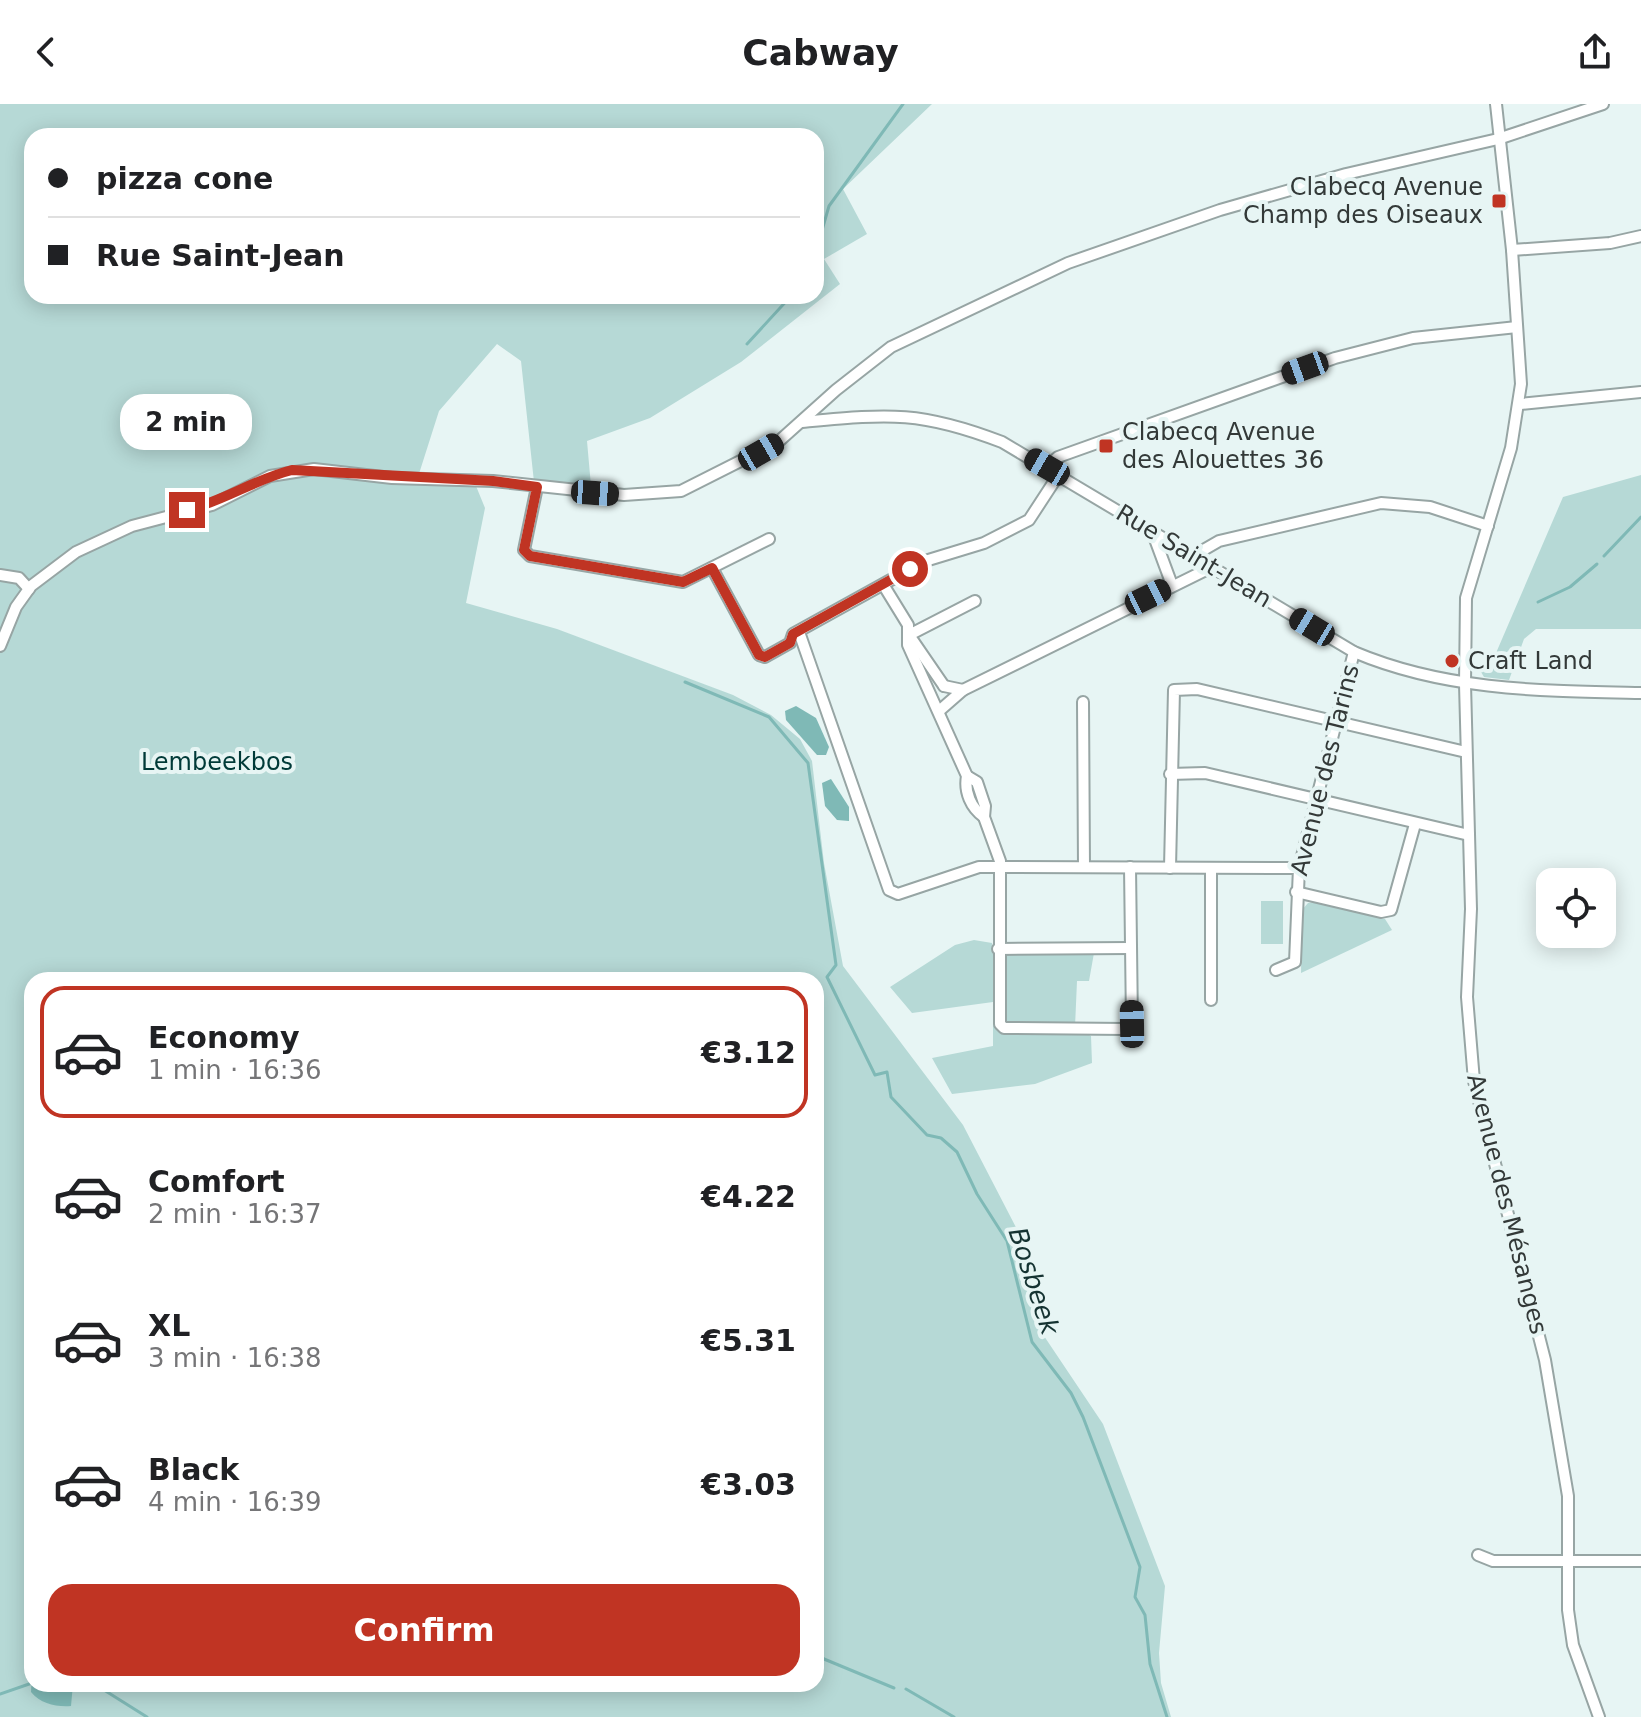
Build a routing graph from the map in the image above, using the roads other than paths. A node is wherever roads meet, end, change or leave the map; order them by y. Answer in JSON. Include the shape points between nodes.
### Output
{"nodes":[{"id":1,"x":1496,"y":104,"type":"edge"},
{"id":2,"x":1603,"y":104,"type":"edge"},
{"id":3,"x":1498,"y":139,"type":"junction"},
{"id":4,"x":1641,"y":236,"type":"edge"},
{"id":5,"x":1512,"y":250,"type":"junction"},
{"id":6,"x":1517,"y":327,"type":"junction"},
{"id":7,"x":1641,"y":392,"type":"edge"},
{"id":8,"x":1520,"y":404,"type":"junction"},
{"id":9,"x":802,"y":422,"type":"junction"},
{"id":10,"x":1070,"y":453,"type":"junction"},
{"id":11,"x":1047,"y":467,"type":"junction"},
{"id":12,"x":1059,"y":474,"type":"junction"},
{"id":13,"x":1071,"y":481,"type":"junction"},
{"id":14,"x":537,"y":487,"type":"junction"},
{"id":15,"x":1488,"y":526,"type":"junction"},
{"id":16,"x":1152,"y":531,"type":"junction"},
{"id":17,"x":769,"y":539,"type":"dead end"},
{"id":18,"x":1193,"y":556,"type":"junction"},
{"id":19,"x":1212,"y":567,"type":"junction"},
{"id":20,"x":712,"y":568,"type":"junction"},
{"id":21,"x":0,"y":575,"type":"edge"},
{"id":22,"x":1172,"y":585,"type":"junction"},
{"id":23,"x":884,"y":586,"type":"junction"},
{"id":24,"x":29,"y":589,"type":"junction"},
{"id":25,"x":975,"y":601,"type":"dead end"},
{"id":26,"x":799,"y":632,"type":"junction"},
{"id":27,"x":909,"y":635,"type":"junction"},
{"id":28,"x":0,"y":646,"type":"edge"},
{"id":29,"x":1354,"y":652,"type":"junction"},
{"id":30,"x":1465,"y":684,"type":"junction"},
{"id":31,"x":944,"y":686,"type":"junction"},
{"id":32,"x":963,"y":690,"type":"junction"},
{"id":33,"x":930,"y":693,"type":"junction"},
{"id":34,"x":1641,"y":693,"type":"edge"},
{"id":35,"x":1083,"y":702,"type":"dead end"},
{"id":36,"x":939,"y":711,"type":"junction"},
{"id":37,"x":1335,"y":722,"type":"junction"},
{"id":38,"x":1466,"y":752,"type":"junction"},
{"id":39,"x":1170,"y":774,"type":"junction"},
{"id":40,"x":1317,"y":800,"type":"junction"},
{"id":41,"x":1415,"y":824,"type":"junction"},
{"id":42,"x":1469,"y":835,"type":"junction"},
{"id":43,"x":1000,"y":867,"type":"junction"},
{"id":44,"x":1084,"y":867,"type":"junction"},
{"id":45,"x":1130,"y":867,"type":"junction"},
{"id":46,"x":1170,"y":868,"type":"junction"},
{"id":47,"x":1211,"y":868,"type":"junction"},
{"id":48,"x":1299,"y":868,"type":"junction"},
{"id":49,"x":1296,"y":892,"type":"junction"},
{"id":50,"x":1131,"y":948,"type":"junction"},
{"id":51,"x":998,"y":949,"type":"junction"},
{"id":52,"x":1276,"y":970,"type":"dead end"},
{"id":53,"x":1211,"y":1000,"type":"dead end"},
{"id":54,"x":1478,"y":1555,"type":"dead end"},
{"id":55,"x":1570,"y":1561,"type":"junction"},
{"id":56,"x":1641,"y":1561,"type":"edge"},
{"id":57,"x":1599,"y":1717,"type":"edge"}],
"edges":[{"from":1,"to":3,"type":"street","name":"Avenue des Mésanges"},
{"from":2,"to":3,"type":"street"},
{"from":3,"to":5,"type":"street","name":"Avenue des Mésanges"},
{"from":3,"to":9,"type":"street","via":[[1280,192],[1094,252],[891,347]]},
{"from":4,"to":5,"type":"street"},
{"from":5,"to":6,"type":"street","name":"Avenue des Mésanges"},
{"from":6,"to":8,"type":"street","name":"Avenue des Mésanges"},
{"from":6,"to":10,"type":"street","via":[[1413,338],[1335,358]]},
{"from":7,"to":8,"type":"street"},
{"from":8,"to":15,"type":"street","name":"Avenue des Mésanges"},
{"from":9,"to":11,"type":"street","name":"Rue Saint-Jean","via":[[867,414],[937,419],[1002,442]]},
{"from":9,"to":14,"type":"street","via":[[744,462],[681,491],[624,495]]},
{"from":10,"to":11,"type":"street"},
{"from":10,"to":13,"type":"street","via":[[1066,466]]},
{"from":11,"to":12,"type":"street","name":"Rue Saint-Jean"},
{"from":12,"to":13,"type":"street","name":"Rue Saint-Jean"},
{"from":12,"to":23,"type":"street","via":[[1029,520],[984,543],[925,561]]},
{"from":13,"to":16,"type":"street","name":"Rue Saint-Jean"},
{"from":14,"to":20,"type":"street","via":[[524,550],[530,556],[683,582]]},
{"from":14,"to":24,"type":"street","via":[[292,470],[212,505],[109,535],[48,570]]},
{"from":15,"to":18,"type":"street","via":[[1430,507],[1381,503],[1219,541]]},
{"from":15,"to":30,"type":"street","name":"Avenue des Mésanges","via":[[1466,598]]},
{"from":16,"to":18,"type":"street","name":"Rue Saint-Jean"},
{"from":16,"to":22,"type":"street"},
{"from":17,"to":20,"type":"street"},
{"from":18,"to":19,"type":"street","name":"Rue Saint-Jean"},
{"from":19,"to":22,"type":"street"},
{"from":19,"to":29,"type":"street","name":"Rue Saint-Jean"},
{"from":20,"to":26,"type":"street","via":[[759,655],[765,657],[790,643]]},
{"from":21,"to":24,"type":"street","via":[[19,578]]},
{"from":22,"to":32,"type":"street"},
{"from":23,"to":26,"type":"street"},
{"from":23,"to":27,"type":"street"},
{"from":24,"to":28,"type":"street"},
{"from":25,"to":27,"type":"street"},
{"from":26,"to":43,"type":"street","via":[[889,890],[898,894],[974,868]]},
{"from":27,"to":31,"type":"street"},
{"from":27,"to":33,"type":"street","via":[[908,645]]},
{"from":29,"to":30,"type":"street","name":"Rue Saint-Jean","via":[[1387,666]]},
{"from":29,"to":37,"type":"street","name":"Avenue des Tarins"},
{"from":30,"to":34,"type":"street","name":"Rue Saint-Jean"},
{"from":30,"to":38,"type":"street","name":"Avenue des Mésanges"},
{"from":31,"to":32,"type":"street"},
{"from":31,"to":33,"type":"street"},
{"from":32,"to":36,"type":"street"},
{"from":33,"to":36,"type":"street"},
{"from":35,"to":44,"type":"street"},
{"from":36,"to":43,"type":"street"},
{"from":37,"to":38,"type":"street"},
{"from":37,"to":39,"type":"street","via":[[1197,689],[1174,690]]},
{"from":37,"to":40,"type":"street","name":"Avenue des Tarins"},
{"from":38,"to":42,"type":"street","name":"Avenue des Mésanges"},
{"from":39,"to":40,"type":"street","via":[[1205,773]]},
{"from":39,"to":46,"type":"street"},
{"from":40,"to":41,"type":"street"},
{"from":40,"to":48,"type":"street","name":"Avenue des Tarins"},
{"from":41,"to":42,"type":"street"},
{"from":41,"to":49,"type":"street","via":[[1391,910]]},
{"from":42,"to":55,"type":"street","name":"Avenue des Mésanges","via":[[1468,1043],[1545,1360],[1568,1496]]},
{"from":43,"to":44,"type":"street"},
{"from":43,"to":51,"type":"street"},
{"from":44,"to":45,"type":"street"},
{"from":45,"to":46,"type":"street"},
{"from":45,"to":50,"type":"street"},
{"from":46,"to":47,"type":"street"},
{"from":47,"to":48,"type":"street"},
{"from":47,"to":53,"type":"street"},
{"from":48,"to":49,"type":"street","name":"Avenue des Tarins"},
{"from":49,"to":52,"type":"street","name":"Avenue des Tarins","via":[[1295,962]]},
{"from":50,"to":51,"type":"street"},
{"from":50,"to":51,"type":"street","via":[[1132,1024],[1127,1029],[1009,1031],[1000,1024]]},
{"from":54,"to":55,"type":"street","via":[[1493,1561]]},
{"from":55,"to":56,"type":"street"},
{"from":55,"to":57,"type":"street","name":"Avenue des Mésanges","via":[[1573,1645]]}]}
